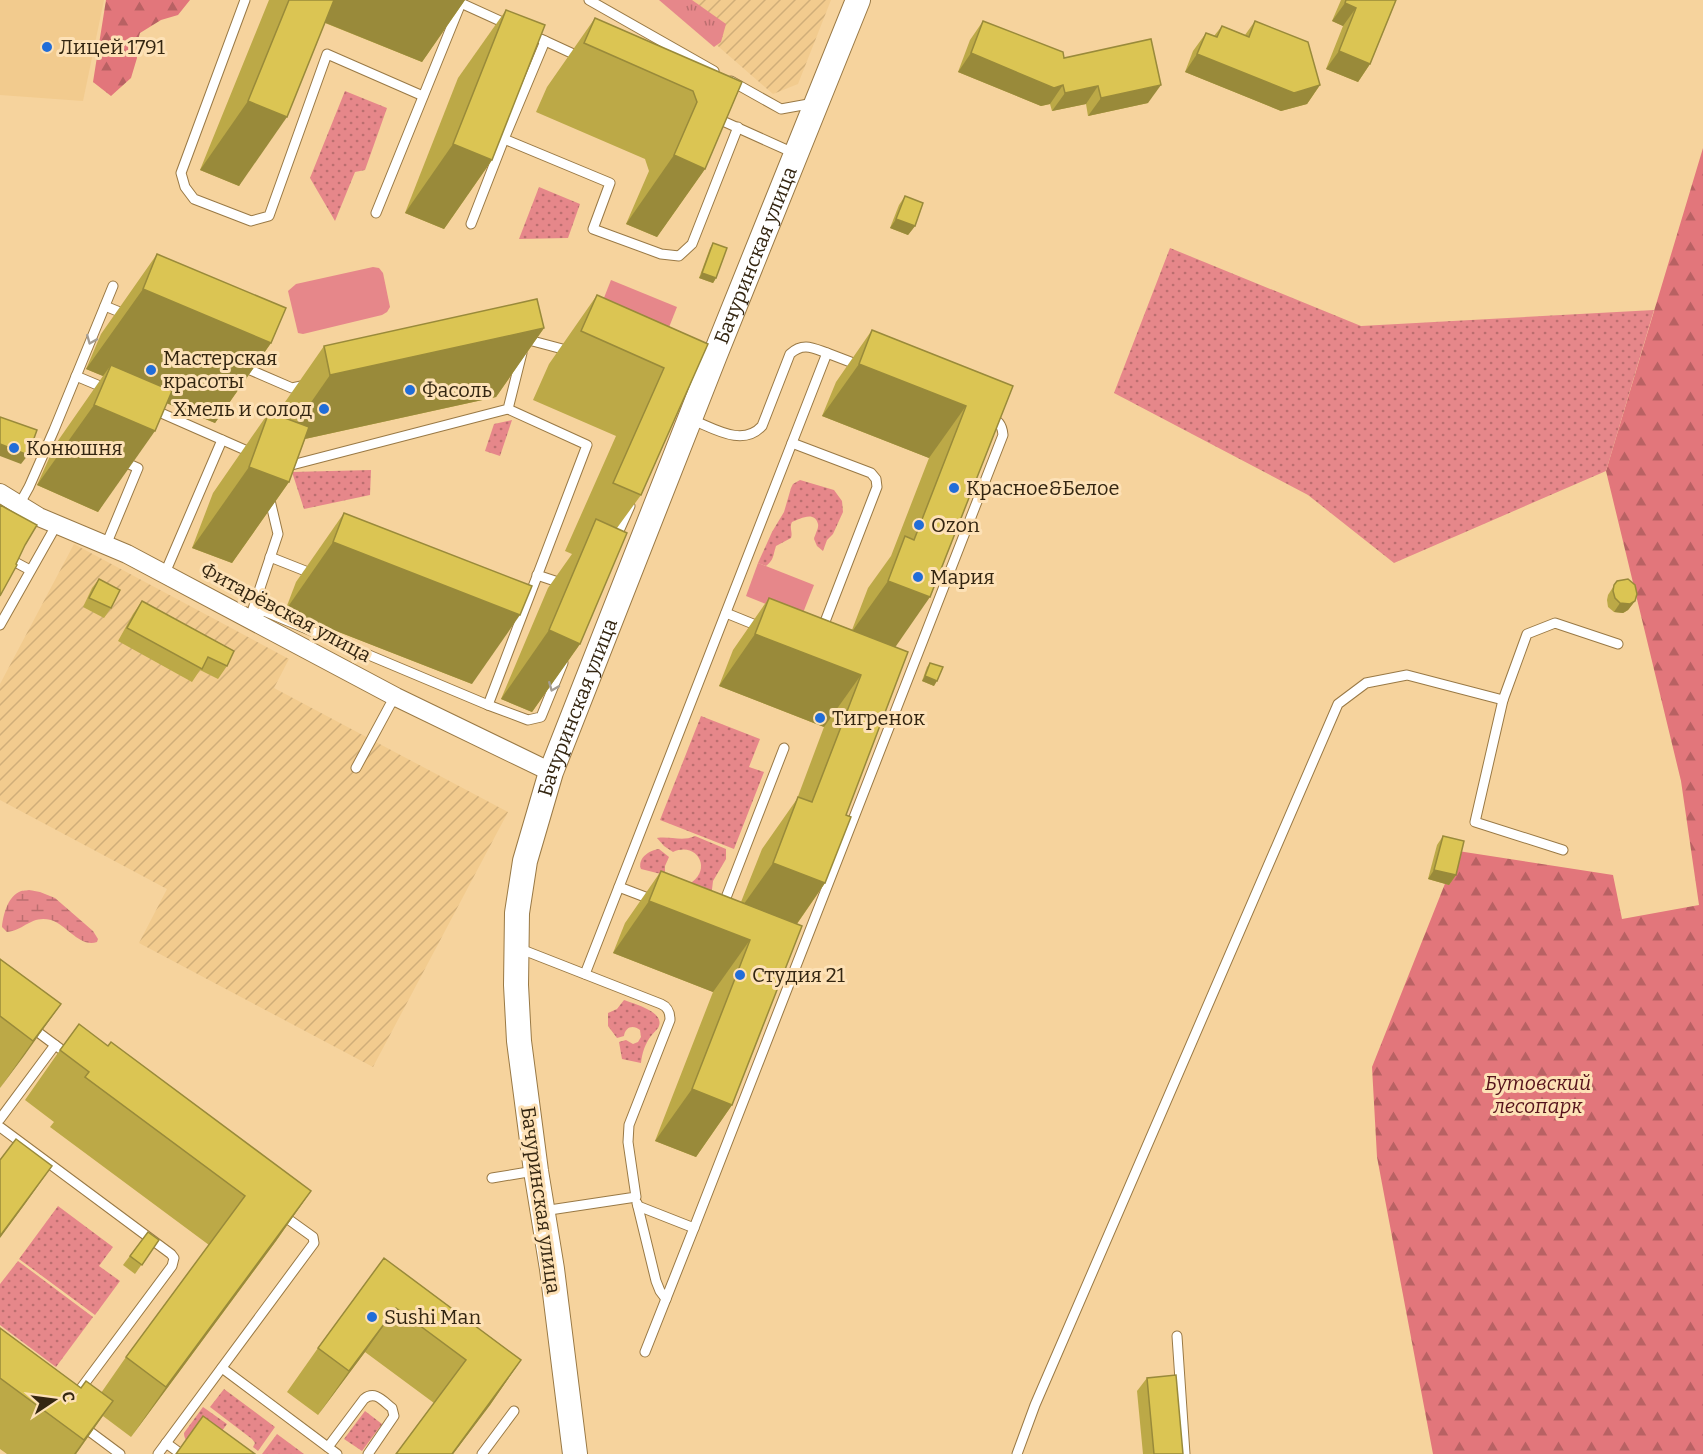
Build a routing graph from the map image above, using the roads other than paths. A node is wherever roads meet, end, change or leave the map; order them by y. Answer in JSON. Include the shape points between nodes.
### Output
{"nodes":[{"id":1,"x":245,"y":0,"type":"edge"},
{"id":2,"x":589,"y":0,"type":"edge"},
{"id":3,"x":858,"y":0,"type":"edge"},
{"id":4,"x":458,"y":2,"type":"edge"},
{"id":5,"x":518,"y":28,"type":"edge"},
{"id":6,"x":588,"y":60,"type":"edge"},
{"id":7,"x":423,"y":96,"type":"junction"},
{"id":8,"x":816,"y":102,"type":"junction"},
{"id":9,"x":706,"y":113,"type":"edge"},
{"id":10,"x":738,"y":127,"type":"junction"},
{"id":11,"x":504,"y":139,"type":"junction"},
{"id":12,"x":796,"y":154,"type":"junction"},
{"id":13,"x":376,"y":213,"type":"dead end"},
{"id":14,"x":471,"y":224,"type":"dead end"},
{"id":15,"x":113,"y":286,"type":"dead end"},
{"id":16,"x":105,"y":306,"type":"junction"},
{"id":17,"x":139,"y":321,"type":"dead end"},
{"id":18,"x":827,"y":353,"type":"junction"},
{"id":19,"x":582,"y":355,"type":"edge"},
{"id":20,"x":229,"y":361,"type":"edge"},
{"id":21,"x":872,"y":370,"type":"edge"},
{"id":22,"x":76,"y":376,"type":"junction"},
{"id":23,"x":315,"y":383,"type":"dead end"},
{"id":24,"x":120,"y":395,"type":"edge"},
{"id":25,"x":138,"y":403,"type":"edge"},
{"id":26,"x":508,"y":410,"type":"junction"},
{"id":27,"x":982,"y":414,"type":"edge"},
{"id":28,"x":690,"y":419,"type":"junction"},
{"id":29,"x":54,"y":430,"type":"junction"},
{"id":30,"x":64,"y":435,"type":"dead end"},
{"id":31,"x":222,"y":440,"type":"junction"},
{"id":32,"x":792,"y":443,"type":"junction"},
{"id":33,"x":111,"y":456,"type":"edge"},
{"id":34,"x":259,"y":456,"type":"edge"},
{"id":35,"x":276,"y":463,"type":"edge"},
{"id":36,"x":266,"y":484,"type":"edge"},
{"id":37,"x":0,"y":494,"type":"edge"},
{"id":38,"x":633,"y":499,"type":"edge"},
{"id":39,"x":19,"y":505,"type":"junction"},
{"id":40,"x":57,"y":525,"type":"junction"},
{"id":41,"x":106,"y":545,"type":"junction"},
{"id":42,"x":610,"y":552,"type":"edge"},
{"id":43,"x":0,"y":554,"type":"edge"},
{"id":44,"x":270,"y":557,"type":"junction"},
{"id":45,"x":30,"y":570,"type":"junction"},
{"id":46,"x":165,"y":573,"type":"junction"},
{"id":47,"x":537,"y":575,"type":"junction"},
{"id":48,"x":325,"y":579,"type":"dead end"},
{"id":49,"x":577,"y":589,"type":"edge"},
{"id":50,"x":726,"y":613,"type":"junction"},
{"id":51,"x":250,"y":618,"type":"junction"},
{"id":52,"x":0,"y":625,"type":"edge"},
{"id":53,"x":770,"y":631,"type":"edge"},
{"id":54,"x":819,"y":638,"type":"edge"},
{"id":55,"x":1618,"y":644,"type":"dead end"},
{"id":56,"x":497,"y":646,"type":"edge"},
{"id":57,"x":508,"y":650,"type":"junction"},
{"id":58,"x":566,"y":656,"type":"edge"},
{"id":59,"x":896,"y":680,"type":"edge"},
{"id":60,"x":906,"y":684,"type":"junction"},
{"id":61,"x":396,"y":697,"type":"junction"},
{"id":62,"x":1503,"y":700,"type":"junction"},
{"id":63,"x":488,"y":705,"type":"junction"},
{"id":64,"x":784,"y":748,"type":"dead end"},
{"id":65,"x":356,"y":768,"type":"dead end"},
{"id":66,"x":551,"y":772,"type":"junction"},
{"id":67,"x":1563,"y":850,"type":"dead end"},
{"id":68,"x":619,"y":887,"type":"junction"},
{"id":69,"x":662,"y":903,"type":"edge"},
{"id":70,"x":719,"y":915,"type":"edge"},
{"id":71,"x":517,"y":947,"type":"junction"},
{"id":72,"x":789,"y":953,"type":"edge"},
{"id":73,"x":799,"y":957,"type":"junction"},
{"id":74,"x":585,"y":974,"type":"junction"},
{"id":75,"x":27,"y":1024,"type":"edge"},
{"id":76,"x":55,"y":1045,"type":"junction"},
{"id":77,"x":74,"y":1059,"type":"edge"},
{"id":78,"x":0,"y":1119,"type":"edge"},
{"id":79,"x":0,"y":1127,"type":"edge"},
{"id":80,"x":536,"y":1171,"type":"junction"},
{"id":81,"x":492,"y":1178,"type":"dead end"},
{"id":82,"x":637,"y":1202,"type":"junction"},
{"id":83,"x":273,"y":1208,"type":"edge"},
{"id":84,"x":543,"y":1211,"type":"junction"},
{"id":85,"x":694,"y":1228,"type":"junction"},
{"id":86,"x":666,"y":1299,"type":"junction"},
{"id":87,"x":1177,"y":1336,"type":"dead end"},
{"id":88,"x":645,"y":1352,"type":"dead end"},
{"id":89,"x":222,"y":1368,"type":"junction"},
{"id":90,"x":71,"y":1402,"type":"edge"},
{"id":91,"x":514,"y":1411,"type":"edge"},
{"id":92,"x":73,"y":1419,"type":"edge"},
{"id":93,"x":166,"y":1443,"type":"junction"},
{"id":94,"x":328,"y":1447,"type":"junction"},
{"id":95,"x":120,"y":1454,"type":"edge"},
{"id":96,"x":158,"y":1454,"type":"edge"},
{"id":97,"x":181,"y":1454,"type":"edge"},
{"id":98,"x":337,"y":1454,"type":"edge"},
{"id":99,"x":368,"y":1454,"type":"edge"},
{"id":100,"x":482,"y":1454,"type":"edge"},
{"id":101,"x":575,"y":1454,"type":"edge"},
{"id":102,"x":1017,"y":1454,"type":"edge"},
{"id":103,"x":1185,"y":1454,"type":"edge"}],
"edges":[{"from":1,"to":7,"type":"lane","via":[[181,173],[194,199],[251,221],[269,216],[327,54]]},
{"from":2,"to":8,"type":"lane","via":[[781,109]]},
{"from":3,"to":8,"type":"street","name":"Бачуринская улица"},
{"from":4,"to":5,"type":"lane"},
{"from":4,"to":7,"type":"lane"},
{"from":6,"to":11,"type":"lane","via":[[541,39]]},
{"from":7,"to":13,"type":"lane"},
{"from":8,"to":12,"type":"street","name":"Бачуринская улица"},
{"from":9,"to":10,"type":"lane"},
{"from":10,"to":11,"type":"lane","via":[[692,244],[679,256],[661,254],[593,229],[610,183]]},
{"from":10,"to":12,"type":"lane"},
{"from":11,"to":14,"type":"lane"},
{"from":12,"to":28,"type":"street","name":"Бачуринская улица","via":[[697,388]]},
{"from":15,"to":16,"type":"lane"},
{"from":16,"to":17,"type":"lane"},
{"from":16,"to":22,"type":"lane","one_way":true},
{"from":18,"to":21,"type":"lane"},
{"from":18,"to":28,"type":"lane","via":[[804,346],[790,354],[762,426],[755,433],[737,437]]},
{"from":18,"to":32,"type":"lane"},
{"from":19,"to":26,"type":"lane","via":[[521,340]]},
{"from":20,"to":23,"type":"lane","via":[[292,388]]},
{"from":22,"to":24,"type":"lane"},
{"from":22,"to":29,"type":"lane"},
{"from":25,"to":31,"type":"lane"},
{"from":26,"to":35,"type":"lane","via":[[284,467]]},
{"from":26,"to":47,"type":"lane","via":[[587,446]]},
{"from":27,"to":60,"type":"lane","via":[[998,421],[1003,435]]},
{"from":28,"to":66,"type":"street","name":"Бачуринская улица"},
{"from":29,"to":30,"type":"lane"},
{"from":29,"to":39,"type":"lane"},
{"from":31,"to":34,"type":"lane"},
{"from":31,"to":46,"type":"lane"},
{"from":32,"to":50,"type":"lane"},
{"from":32,"to":54,"type":"lane","via":[[871,474],[877,482]]},
{"from":33,"to":41,"type":"lane","via":[[138,468]]},
{"from":36,"to":44,"type":"lane","via":[[278,534]]},
{"from":37,"to":39,"type":"street","name":"Фитарёвская улица"},
{"from":38,"to":42,"type":"lane"},
{"from":39,"to":40,"type":"street","name":"Фитарёвская улица"},
{"from":40,"to":41,"type":"street","name":"Фитарёвская улица"},
{"from":40,"to":45,"type":"lane"},
{"from":41,"to":46,"type":"street","name":"Фитарёвская улица"},
{"from":43,"to":45,"type":"lane"},
{"from":44,"to":48,"type":"lane"},
{"from":44,"to":51,"type":"lane"},
{"from":45,"to":52,"type":"lane"},
{"from":46,"to":51,"type":"street","name":"Фитарёвская улица"},
{"from":47,"to":49,"type":"lane"},
{"from":47,"to":57,"type":"lane"},
{"from":50,"to":53,"type":"lane"},
{"from":50,"to":68,"type":"lane"},
{"from":51,"to":61,"type":"street","name":"Фитарёвская улица"},
{"from":51,"to":63,"type":"lane","via":[[264,611]]},
{"from":55,"to":62,"type":"lane","via":[[1555,623],[1527,634]]},
{"from":56,"to":57,"type":"lane"},
{"from":57,"to":63,"type":"lane"},
{"from":58,"to":63,"type":"lane","one_way":true,"via":[[541,717],[528,720]]},
{"from":59,"to":60,"type":"lane"},
{"from":60,"to":73,"type":"lane"},
{"from":61,"to":65,"type":"lane"},
{"from":61,"to":66,"type":"street","name":"Фитарёвская улица"},
{"from":62,"to":67,"type":"lane","via":[[1475,822]]},
{"from":62,"to":102,"type":"lane","via":[[1407,675],[1366,683],[1338,704]]},
{"from":64,"to":70,"type":"lane"},
{"from":66,"to":71,"type":"street","name":"Бачуринская улица","via":[[525,861],[518,901]]},
{"from":68,"to":69,"type":"lane"},
{"from":68,"to":74,"type":"lane"},
{"from":71,"to":74,"type":"lane"},
{"from":71,"to":80,"type":"street","name":"Бачуринская улица","via":[[519,1041]]},
{"from":72,"to":73,"type":"lane"},
{"from":73,"to":85,"type":"lane"},
{"from":74,"to":82,"type":"lane","via":[[661,1004],[669,1013],[670,1020],[628,1130]]},
{"from":75,"to":76,"type":"lane"},
{"from":76,"to":77,"type":"lane"},
{"from":76,"to":78,"type":"lane"},
{"from":79,"to":90,"type":"lane","via":[[174,1260]]},
{"from":80,"to":81,"type":"lane"},
{"from":80,"to":84,"type":"street","name":"Бачуринская улица"},
{"from":82,"to":84,"type":"lane"},
{"from":82,"to":85,"type":"lane"},
{"from":82,"to":86,"type":"lane","via":[[656,1281]]},
{"from":83,"to":89,"type":"lane","via":[[313,1237],[314,1243]]},
{"from":84,"to":101,"type":"street","name":"Бачуринская улица"},
{"from":85,"to":86,"type":"lane"},
{"from":86,"to":88,"type":"lane"},
{"from":87,"to":103,"type":"lane"},
{"from":89,"to":93,"type":"lane"},
{"from":89,"to":94,"type":"lane"},
{"from":91,"to":100,"type":"lane"},
{"from":92,"to":95,"type":"lane"},
{"from":93,"to":96,"type":"lane"},
{"from":93,"to":97,"type":"lane"},
{"from":94,"to":98,"type":"lane"},
{"from":94,"to":99,"type":"lane","via":[[366,1397],[376,1395],[392,1408],[394,1416]]}]}
